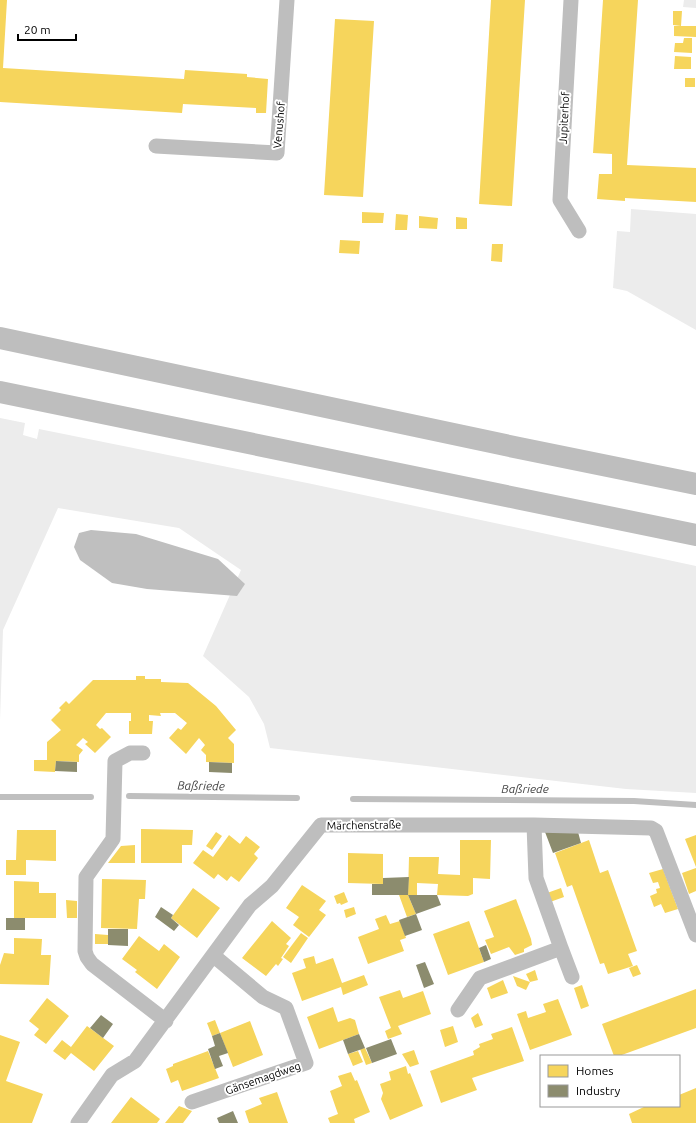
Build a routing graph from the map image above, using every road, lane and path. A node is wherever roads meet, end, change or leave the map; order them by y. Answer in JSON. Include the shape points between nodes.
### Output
{"nodes":[{"id":1,"x":287,"y":0,"type":"edge"},
{"id":2,"x":571,"y":0,"type":"edge"},
{"id":3,"x":156,"y":146,"type":"dead end"},
{"id":4,"x":579,"y":231,"type":"dead end"},
{"id":5,"x":0,"y":338,"type":"edge"},
{"id":6,"x":0,"y":392,"type":"edge"},
{"id":7,"x":696,"y":484,"type":"edge"},
{"id":8,"x":696,"y":535,"type":"edge"},
{"id":9,"x":143,"y":753,"type":"dead end"},
{"id":10,"x":534,"y":825,"type":"junction"},
{"id":11,"x":696,"y":935,"type":"edge"},
{"id":12,"x":561,"y":948,"type":"junction"},
{"id":13,"x":214,"y":956,"type":"junction"},
{"id":14,"x":572,"y":977,"type":"dead end"},
{"id":15,"x":458,"y":1010,"type":"dead end"},
{"id":16,"x":166,"y":1021,"type":"junction"},
{"id":17,"x":192,"y":1102,"type":"dead end"},
{"id":18,"x":78,"y":1123,"type":"edge"}],
"edges":[{"from":1,"to":3,"type":"street","name":"Venushof","via":[[277,153]]},
{"from":2,"to":4,"type":"street","name":"Jupiterhof","via":[[560,200]]},
{"from":5,"to":7,"type":"highway"},
{"from":6,"to":8,"type":"highway"},
{"from":9,"to":16,"type":"street","via":[[130,753],[116,761],[113,839],[86,877],[85,950],[92,964]]},
{"from":10,"to":11,"type":"street","name":"Märchenstraße","via":[[644,827],[656,831]]},
{"from":10,"to":12,"type":"street","via":[[536,878]]},
{"from":10,"to":13,"type":"street","name":"Märchenstraße","via":[[321,825],[272,886],[250,906]]},
{"from":12,"to":14,"type":"street"},
{"from":12,"to":15,"type":"street","via":[[480,978]]},
{"from":13,"to":16,"type":"street","name":"Märchenstraße"},
{"from":13,"to":17,"type":"street","name":"Gänsemagdweg","via":[[263,997],[286,1008],[306,1063]]},
{"from":16,"to":18,"type":"street","name":"Märchenstraße","via":[[135,1061],[112,1075]]}]}
